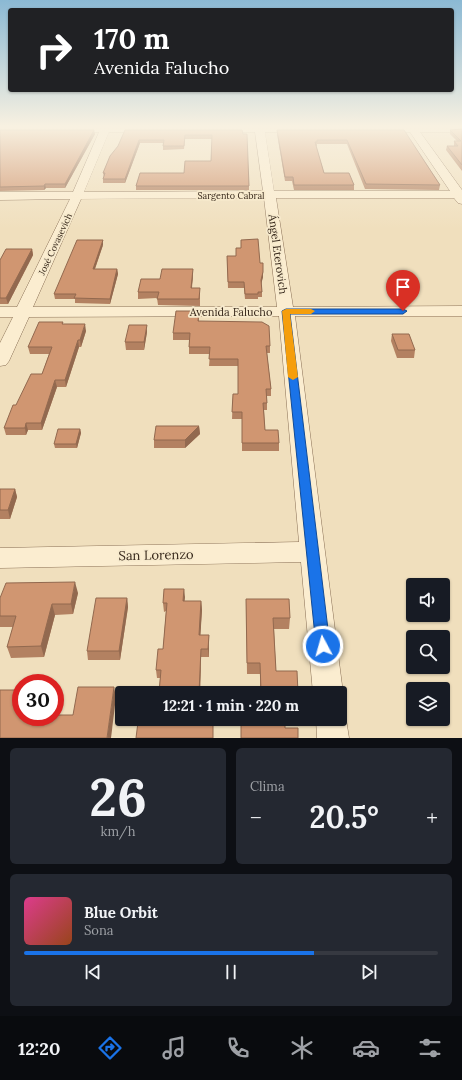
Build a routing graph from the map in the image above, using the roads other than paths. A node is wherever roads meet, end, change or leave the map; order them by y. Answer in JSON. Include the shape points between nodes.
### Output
{"nodes":[{"id":1,"x":93,"y":159,"type":"edge"},
{"id":2,"x":264,"y":159,"type":"edge"},
{"id":3,"x":435,"y":159,"type":"edge"},
{"id":4,"x":270,"y":195,"type":"junction"},
{"id":5,"x":0,"y":196,"type":"edge"},
{"id":6,"x":77,"y":196,"type":"junction"},
{"id":7,"x":461,"y":196,"type":"edge"},
{"id":8,"x":286,"y":311,"type":"junction"},
{"id":9,"x":462,"y":311,"type":"edge"},
{"id":10,"x":0,"y":312,"type":"edge"},
{"id":11,"x":22,"y":312,"type":"junction"},
{"id":12,"x":0,"y":361,"type":"edge"},
{"id":13,"x":313,"y":552,"type":"junction"},
{"id":14,"x":0,"y":558,"type":"edge"},
{"id":15,"x":327,"y":686,"type":"edge"},
{"id":16,"x":332,"y":726,"type":"edge"},
{"id":17,"x":333,"y":738,"type":"edge"}],
"edges":[{"from":1,"to":6,"type":"street","name":"José Covasevich"},
{"from":2,"to":4,"type":"street","name":"Ángel Eterovich"},
{"from":3,"to":7,"type":"street"},
{"from":4,"to":6,"type":"street","name":"Sargento Cabral"},
{"from":4,"to":7,"type":"street","name":"Sargento Cabral"},
{"from":4,"to":8,"type":"street","name":"Ángel Eterovich"},
{"from":5,"to":6,"type":"street","name":"Sargento Cabral"},
{"from":6,"to":11,"type":"street","name":"José Covasevich"},
{"from":8,"to":9,"type":"street","name":"Avenida Falucho"},
{"from":8,"to":11,"type":"street","name":"Avenida Falucho"},
{"from":8,"to":13,"type":"street","name":"Ángel Eterovich"},
{"from":10,"to":11,"type":"street","name":"Avenida Falucho"},
{"from":11,"to":12,"type":"street","name":"José Covasevich"},
{"from":13,"to":14,"type":"street","name":"San Lorenzo"},
{"from":13,"to":15,"type":"street","name":"Ángel Eterovich"},
{"from":16,"to":17,"type":"street"}]}
